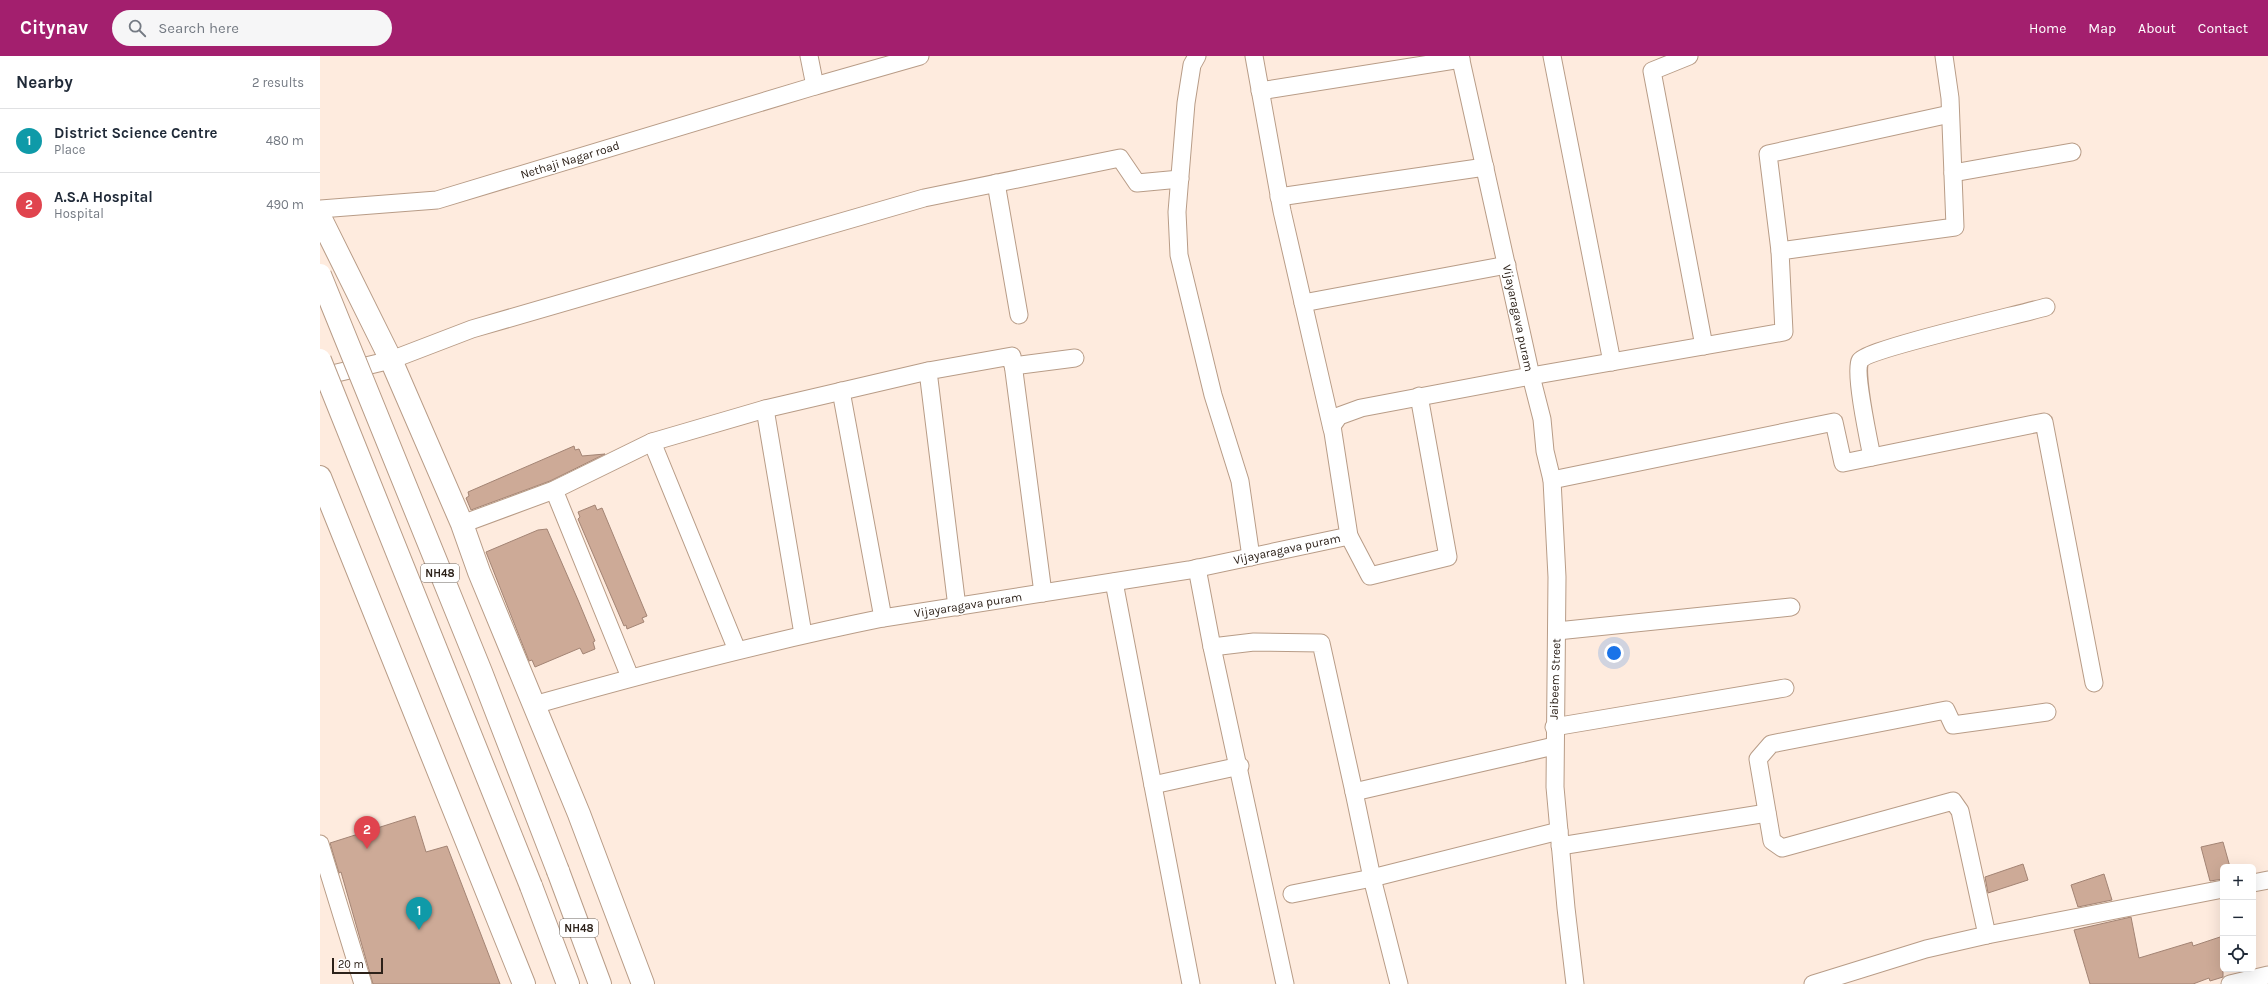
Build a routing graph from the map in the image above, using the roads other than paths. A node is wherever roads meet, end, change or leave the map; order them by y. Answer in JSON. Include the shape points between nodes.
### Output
{"nodes":[{"id":1,"x":809,"y":56,"type":"edge"},
{"id":2,"x":920,"y":56,"type":"edge"},
{"id":3,"x":1197,"y":56,"type":"edge"},
{"id":4,"x":1254,"y":56,"type":"edge"},
{"id":5,"x":1552,"y":56,"type":"edge"},
{"id":6,"x":1689,"y":56,"type":"edge"},
{"id":7,"x":1944,"y":56,"type":"edge"},
{"id":8,"x":1461,"y":58,"type":"edge"},
{"id":9,"x":815,"y":86,"type":"junction"},
{"id":10,"x":1260,"y":91,"type":"junction"},
{"id":11,"x":1950,"y":114,"type":"junction"},
{"id":12,"x":2072,"y":152,"type":"dead end"},
{"id":13,"x":1485,"y":167,"type":"junction"},
{"id":14,"x":1953,"y":173,"type":"junction"},
{"id":15,"x":1180,"y":179,"type":"junction"},
{"id":16,"x":996,"y":183,"type":"junction"},
{"id":17,"x":1279,"y":197,"type":"junction"},
{"id":18,"x":320,"y":209,"type":"edge"},
{"id":19,"x":320,"y":217,"type":"edge"},
{"id":20,"x":1780,"y":251,"type":"junction"},
{"id":21,"x":1507,"y":265,"type":"junction"},
{"id":22,"x":320,"y":276,"type":"edge"},
{"id":23,"x":1303,"y":303,"type":"junction"},
{"id":24,"x":2046,"y":307,"type":"dead end"},
{"id":25,"x":1019,"y":315,"type":"dead end"},
{"id":26,"x":1704,"y":346,"type":"junction"},
{"id":27,"x":1076,"y":358,"type":"dead end"},
{"id":28,"x":320,"y":360,"type":"edge"},
{"id":29,"x":391,"y":360,"type":"junction"},
{"id":30,"x":1612,"y":362,"type":"junction"},
{"id":31,"x":1013,"y":366,"type":"junction"},
{"id":32,"x":928,"y":371,"type":"junction"},
{"id":33,"x":1531,"y":376,"type":"junction"},
{"id":34,"x":320,"y":377,"type":"edge"},
{"id":35,"x":841,"y":391,"type":"junction"},
{"id":36,"x":1419,"y":396,"type":"junction"},
{"id":37,"x":765,"y":409,"type":"junction"},
{"id":38,"x":1332,"y":429,"type":"junction"},
{"id":39,"x":652,"y":442,"type":"junction"},
{"id":40,"x":1872,"y":457,"type":"junction"},
{"id":41,"x":320,"y":477,"type":"edge"},
{"id":42,"x":1552,"y":480,"type":"junction"},
{"id":43,"x":554,"y":490,"type":"junction"},
{"id":44,"x":326,"y":506,"type":"edge"},
{"id":45,"x":462,"y":524,"type":"junction"},
{"id":46,"x":1350,"y":536,"type":"junction"},
{"id":47,"x":1251,"y":557,"type":"junction"},
{"id":48,"x":1198,"y":568,"type":"junction"},
{"id":49,"x":1114,"y":582,"type":"junction"},
{"id":50,"x":1043,"y":593,"type":"junction"},
{"id":51,"x":957,"y":607,"type":"junction"},
{"id":52,"x":1791,"y":607,"type":"dead end"},
{"id":53,"x":883,"y":618,"type":"junction"},
{"id":54,"x":1557,"y":631,"type":"junction"},
{"id":55,"x":803,"y":634,"type":"junction"},
{"id":56,"x":1212,"y":646,"type":"junction"},
{"id":57,"x":737,"y":650,"type":"junction"},
{"id":58,"x":630,"y":678,"type":"junction"},
{"id":59,"x":2094,"y":683,"type":"dead end"},
{"id":60,"x":1785,"y":688,"type":"dead end"},
{"id":61,"x":534,"y":705,"type":"junction"},
{"id":62,"x":2047,"y":712,"type":"dead end"},
{"id":63,"x":1554,"y":727,"type":"junction"},
{"id":64,"x":1554,"y":746,"type":"junction"},
{"id":65,"x":1240,"y":766,"type":"junction"},
{"id":66,"x":1153,"y":785,"type":"junction"},
{"id":67,"x":1354,"y":792,"type":"junction"},
{"id":68,"x":1767,"y":813,"type":"junction"},
{"id":69,"x":1560,"y":838,"type":"junction"},
{"id":70,"x":320,"y":844,"type":"edge"},
{"id":71,"x":1372,"y":878,"type":"junction"},
{"id":72,"x":2268,"y":880,"type":"edge"},
{"id":73,"x":2256,"y":882,"type":"edge"},
{"id":74,"x":2220,"y":890,"type":"edge"},
{"id":75,"x":1292,"y":894,"type":"dead end"},
{"id":76,"x":1987,"y":935,"type":"junction"},
{"id":77,"x":2268,"y":975,"type":"edge"},
{"id":78,"x":363,"y":984,"type":"edge"},
{"id":79,"x":524,"y":984,"type":"edge"},
{"id":80,"x":568,"y":984,"type":"edge"},
{"id":81,"x":600,"y":984,"type":"edge"},
{"id":82,"x":643,"y":984,"type":"edge"},
{"id":83,"x":1191,"y":984,"type":"edge"},
{"id":84,"x":1285,"y":984,"type":"edge"},
{"id":85,"x":1399,"y":984,"type":"edge"},
{"id":86,"x":1575,"y":984,"type":"edge"},
{"id":87,"x":1813,"y":984,"type":"edge"},
{"id":88,"x":2230,"y":984,"type":"edge"}],
"edges":[{"from":1,"to":9,"type":"street"},
{"from":2,"to":9,"type":"street"},
{"from":3,"to":15,"type":"street","via":[[1192,65],[1186,103]]},
{"from":4,"to":10,"type":"street"},
{"from":5,"to":30,"type":"street"},
{"from":6,"to":26,"type":"street","via":[[1652,71]]},
{"from":7,"to":11,"type":"street"},
{"from":8,"to":10,"type":"street"},
{"from":8,"to":13,"type":"street","name":"Vijayaragava puram"},
{"from":9,"to":18,"type":"street","name":"Nethaji Nagar road","via":[[437,200]]},
{"from":10,"to":17,"type":"street"},
{"from":11,"to":14,"type":"street"},
{"from":11,"to":20,"type":"street","via":[[1768,154]]},
{"from":12,"to":14,"type":"street"},
{"from":13,"to":17,"type":"street"},
{"from":13,"to":21,"type":"street","name":"Vijayaragava puram"},
{"from":14,"to":20,"type":"street","via":[[1955,227]]},
{"from":15,"to":16,"type":"street","via":[[1137,183],[1120,158]]},
{"from":15,"to":47,"type":"street","via":[[1177,212],[1179,255],[1213,395],[1240,481]]},
{"from":16,"to":25,"type":"street"},
{"from":16,"to":29,"type":"street","via":[[924,198],[488,325]]},
{"from":17,"to":23,"type":"street"},
{"from":19,"to":29,"type":"main road"},
{"from":20,"to":26,"type":"street","via":[[1784,332]]},
{"from":21,"to":23,"type":"street"},
{"from":21,"to":33,"type":"street","name":"Vijayaragava puram"},
{"from":22,"to":81,"type":"main road","number":"NH48","bridge":true,"via":[[478,665]]},
{"from":23,"to":38,"type":"street"},
{"from":24,"to":40,"type":"street","via":[[1862,358],[1859,363],[1859,378]]},
{"from":26,"to":30,"type":"street"},
{"from":27,"to":31,"type":"street"},
{"from":28,"to":80,"type":"main road","number":"NH48","bridge":true},
{"from":29,"to":34,"type":"street"},
{"from":29,"to":45,"type":"main road"},
{"from":30,"to":33,"type":"street"},
{"from":31,"to":32,"type":"street","via":[[1012,356]]},
{"from":31,"to":50,"type":"street"},
{"from":32,"to":35,"type":"street"},
{"from":32,"to":51,"type":"street"},
{"from":33,"to":36,"type":"street","name":"Vijayaragava puram"},
{"from":33,"to":42,"type":"street","name":"Jaibeem Street","via":[[1542,419],[1545,451]]},
{"from":35,"to":37,"type":"street"},
{"from":35,"to":53,"type":"street"},
{"from":36,"to":38,"type":"street","name":"Vijayaragava puram","via":[[1360,408],[1339,416]]},
{"from":36,"to":46,"type":"street","via":[[1448,557],[1370,576]]},
{"from":37,"to":39,"type":"street"},
{"from":37,"to":55,"type":"street"},
{"from":38,"to":46,"type":"street","name":"Vijayaragava puram"},
{"from":39,"to":43,"type":"street"},
{"from":39,"to":57,"type":"street"},
{"from":40,"to":42,"type":"street","via":[[1843,463],[1834,422]]},
{"from":40,"to":59,"type":"street","via":[[2044,422]]},
{"from":41,"to":44,"type":"main road"},
{"from":42,"to":54,"type":"street","name":"Jaibeem Street"},
{"from":43,"to":45,"type":"street"},
{"from":43,"to":58,"type":"street"},
{"from":44,"to":79,"type":"main road"},
{"from":45,"to":61,"type":"main road"},
{"from":46,"to":47,"type":"street","name":"Vijayaragava puram"},
{"from":47,"to":48,"type":"street","name":"Vijayaragava puram"},
{"from":48,"to":49,"type":"street","name":"Vijayaragava puram"},
{"from":48,"to":56,"type":"street"},
{"from":49,"to":50,"type":"street","name":"Vijayaragava puram"},
{"from":49,"to":66,"type":"street"},
{"from":50,"to":51,"type":"street","name":"Vijayaragava puram"},
{"from":51,"to":53,"type":"street","name":"Vijayaragava puram"},
{"from":52,"to":54,"type":"street"},
{"from":53,"to":55,"type":"street","name":"Vijayaragava puram"},
{"from":54,"to":63,"type":"street","name":"Jaibeem Street"},
{"from":55,"to":57,"type":"street","name":"Vijayaragava puram"},
{"from":56,"to":65,"type":"street"},
{"from":56,"to":67,"type":"street","via":[[1254,642],[1321,643]]},
{"from":57,"to":58,"type":"street","name":"Vijayaragava puram"},
{"from":58,"to":61,"type":"street","name":"Vijayaragava puram"},
{"from":60,"to":63,"type":"street"},
{"from":61,"to":82,"type":"main road","via":[[579,814]]},
{"from":62,"to":68,"type":"street","via":[[1953,725],[1946,710],[1771,744],[1758,759]]},
{"from":63,"to":64,"type":"street","name":"Jaibeem Street"},
{"from":64,"to":67,"type":"street"},
{"from":64,"to":69,"type":"street","name":"Jaibeem Street"},
{"from":65,"to":66,"type":"street"},
{"from":65,"to":84,"type":"street"},
{"from":66,"to":83,"type":"street"},
{"from":67,"to":71,"type":"street"},
{"from":68,"to":69,"type":"street"},
{"from":68,"to":76,"type":"street","via":[[1772,841],[1782,848],[1953,801],[1960,811]]},
{"from":69,"to":71,"type":"street"},
{"from":69,"to":86,"type":"street","name":"Jaibeem Street"},
{"from":70,"to":78,"type":"street"},
{"from":71,"to":75,"type":"street"},
{"from":71,"to":85,"type":"street"},
{"from":72,"to":73,"type":"street"},
{"from":74,"to":76,"type":"street"},
{"from":76,"to":87,"type":"street","via":[[1926,950]]},
{"from":77,"to":88,"type":"street"}]}
